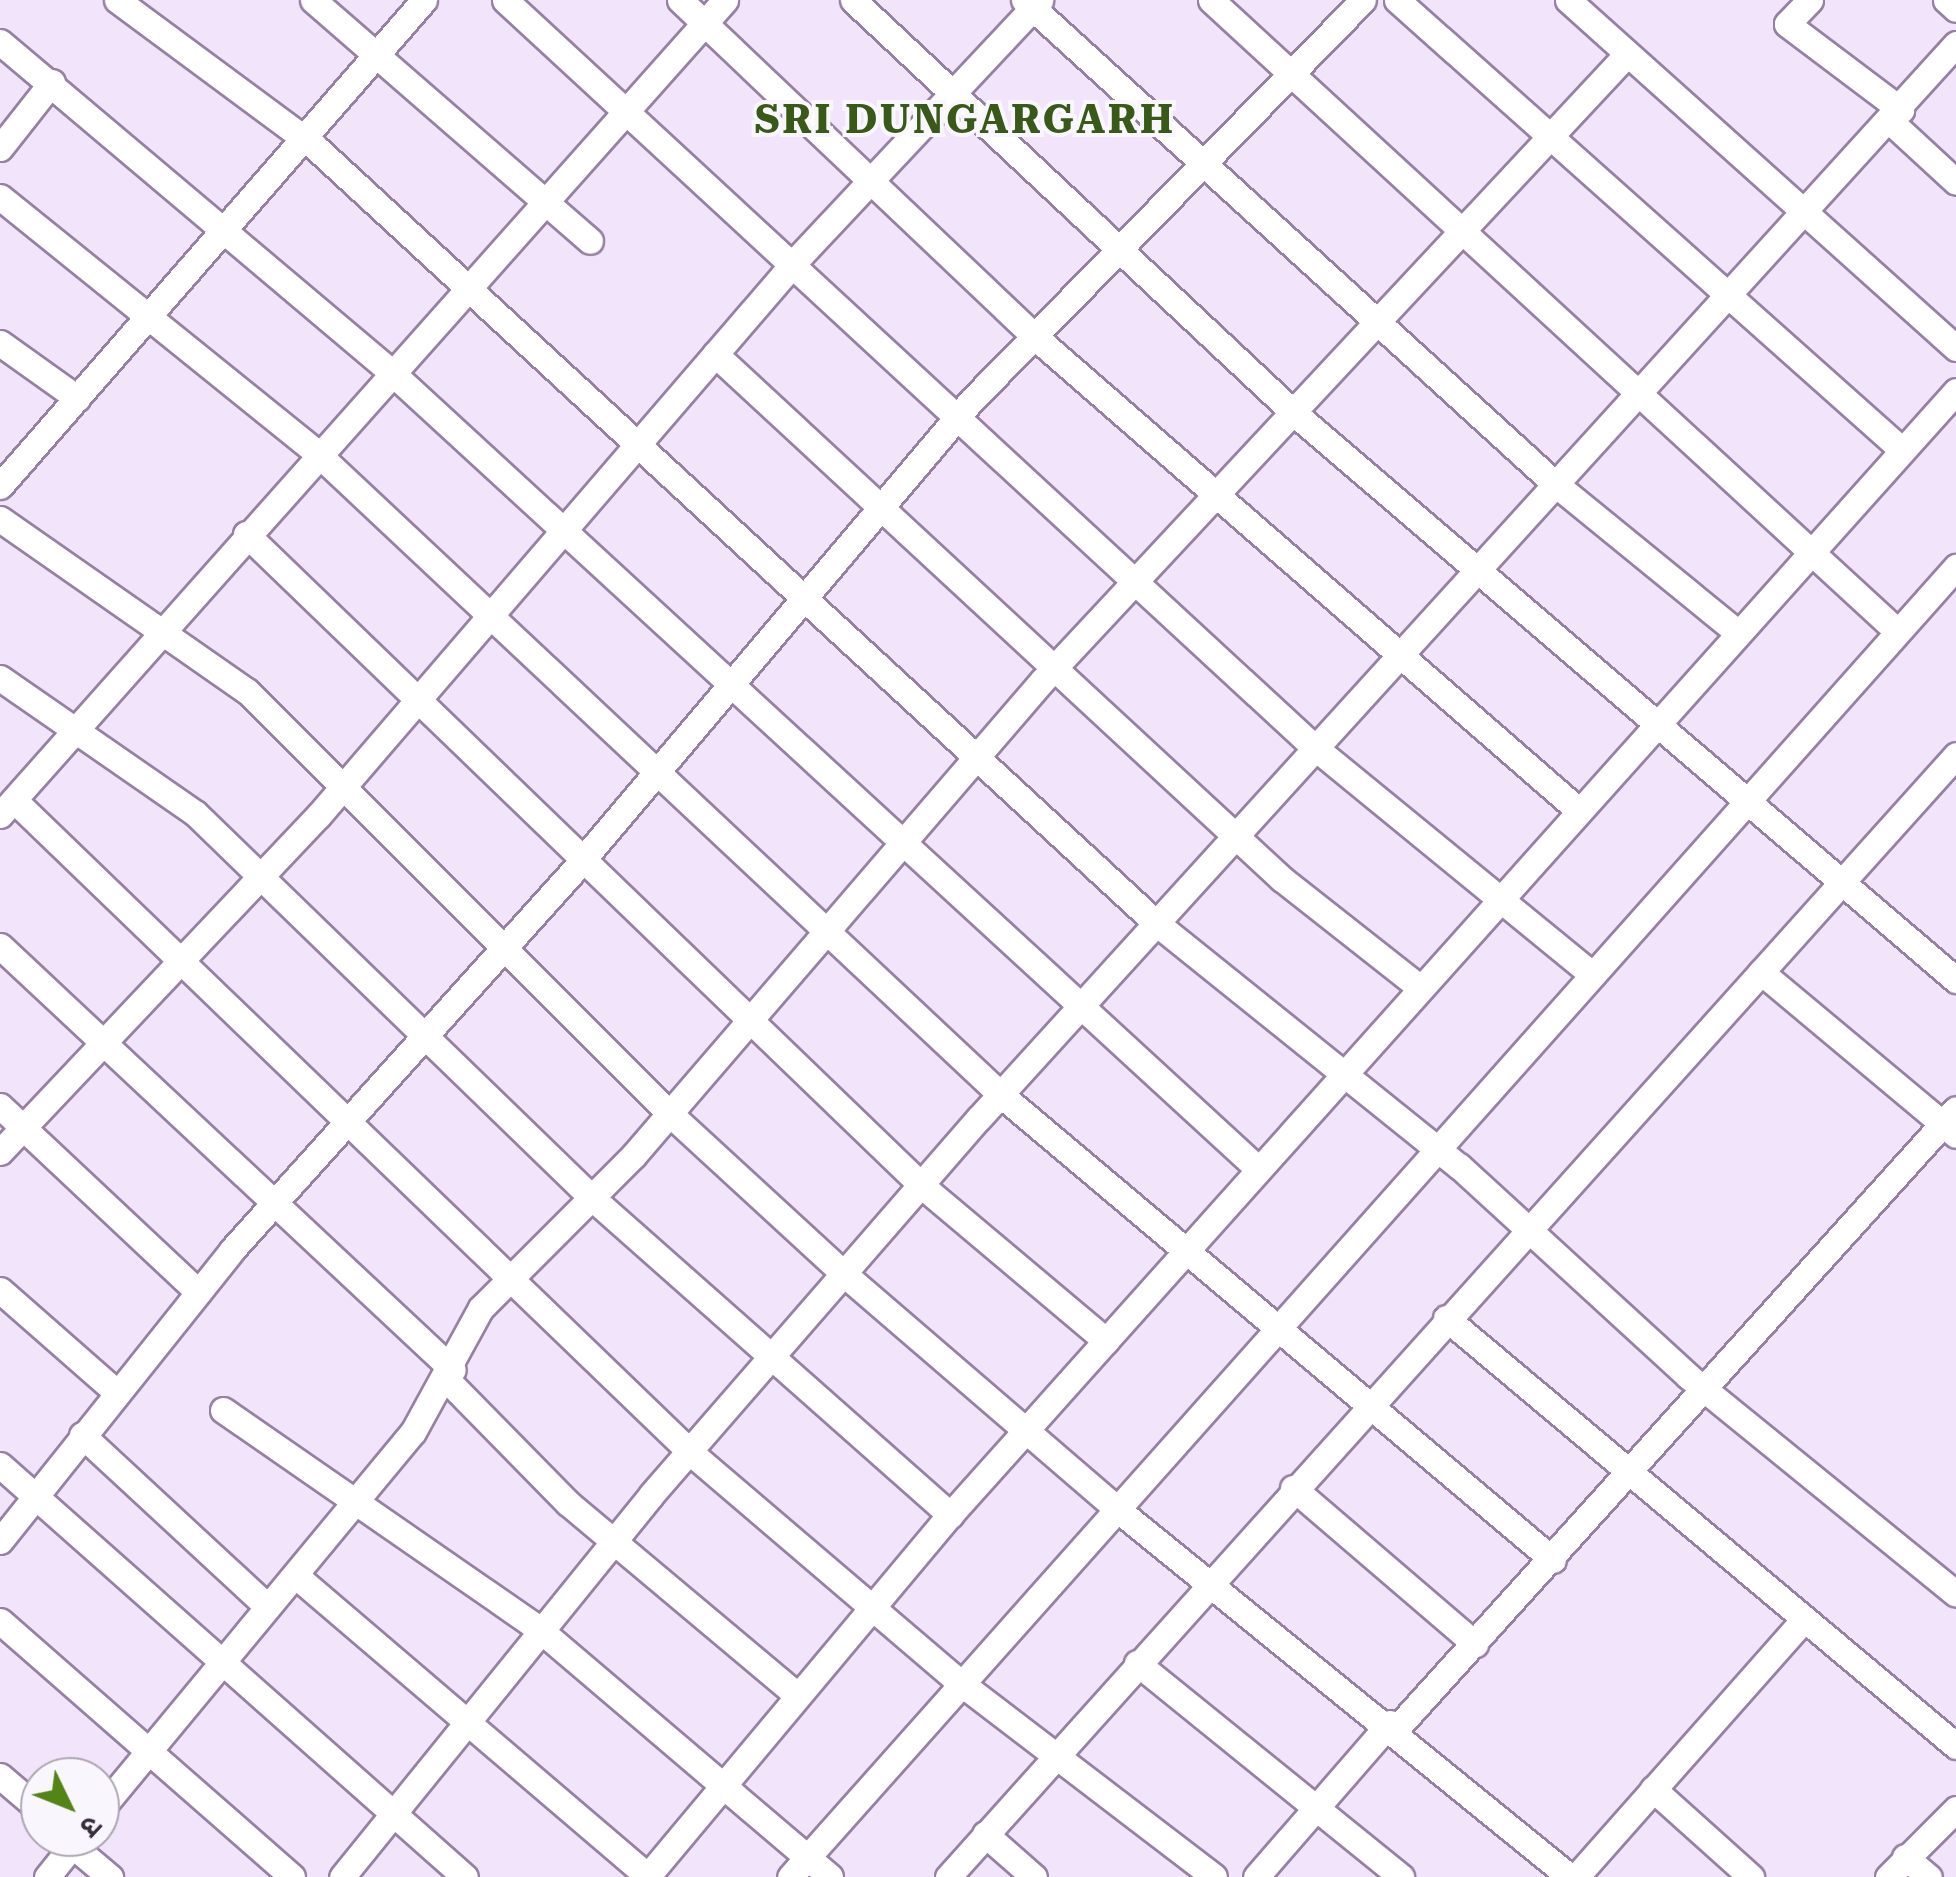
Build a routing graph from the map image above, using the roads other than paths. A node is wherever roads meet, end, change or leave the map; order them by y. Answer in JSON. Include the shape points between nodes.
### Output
{"nodes":[{"id":1,"x":117,"y":0,"type":"edge"},
{"id":2,"x":313,"y":0,"type":"edge"},
{"id":3,"x":424,"y":0,"type":"edge"},
{"id":4,"x":505,"y":0,"type":"edge"},
{"id":5,"x":680,"y":0,"type":"edge"},
{"id":6,"x":725,"y":0,"type":"edge"},
{"id":7,"x":853,"y":0,"type":"edge"},
{"id":8,"x":1211,"y":0,"type":"edge"},
{"id":9,"x":1363,"y":0,"type":"edge"},
{"id":10,"x":1397,"y":0,"type":"edge"},
{"id":11,"x":1568,"y":0,"type":"edge"},
{"id":12,"x":1810,"y":0,"type":"edge"},
{"id":13,"x":1946,"y":0,"type":"edge"},
{"id":14,"x":1032,"y":3,"type":"edge"},
{"id":15,"x":1956,"y":8,"type":"edge"},
{"id":16,"x":704,"y":22,"type":"junction"},
{"id":17,"x":0,"y":42,"type":"edge"},
{"id":18,"x":1956,"y":44,"type":"edge"},
{"id":19,"x":379,"y":50,"type":"junction"},
{"id":20,"x":1627,"y":54,"type":"junction"},
{"id":21,"x":1290,"y":74,"type":"junction"},
{"id":22,"x":52,"y":82,"type":"junction"},
{"id":23,"x":955,"y":92,"type":"junction"},
{"id":24,"x":628,"y":110,"type":"junction"},
{"id":25,"x":1896,"y":116,"type":"junction"},
{"id":26,"x":302,"y":136,"type":"junction"},
{"id":27,"x":1550,"y":142,"type":"junction"},
{"id":28,"x":0,"y":148,"type":"edge"},
{"id":29,"x":1206,"y":160,"type":"junction"},
{"id":30,"x":870,"y":182,"type":"junction"},
{"id":31,"x":1956,"y":182,"type":"edge"},
{"id":32,"x":0,"y":197,"type":"edge"},
{"id":33,"x":547,"y":200,"type":"junction"},
{"id":34,"x":1805,"y":212,"type":"junction"},
{"id":35,"x":223,"y":225,"type":"junction"},
{"id":36,"x":1462,"y":234,"type":"junction"},
{"id":37,"x":590,"y":242,"type":"dead end"},
{"id":38,"x":1120,"y":248,"type":"junction"},
{"id":39,"x":792,"y":265,"type":"junction"},
{"id":40,"x":467,"y":287,"type":"junction"},
{"id":41,"x":1726,"y":295,"type":"junction"},
{"id":42,"x":147,"y":310,"type":"junction"},
{"id":43,"x":1378,"y":322,"type":"junction"},
{"id":44,"x":1034,"y":336,"type":"junction"},
{"id":45,"x":0,"y":342,"type":"edge"},
{"id":46,"x":1956,"y":348,"type":"edge"},
{"id":47,"x":715,"y":354,"type":"junction"},
{"id":48,"x":389,"y":370,"type":"junction"},
{"id":49,"x":1956,"y":390,"type":"edge"},
{"id":50,"x":1636,"y":392,"type":"junction"},
{"id":51,"x":77,"y":398,"type":"junction"},
{"id":52,"x":1294,"y":412,"type":"junction"},
{"id":53,"x":955,"y":420,"type":"junction"},
{"id":54,"x":638,"y":442,"type":"junction"},
{"id":55,"x":1901,"y":449,"type":"junction"},
{"id":56,"x":317,"y":453,"type":"junction"},
{"id":57,"x":1553,"y":482,"type":"junction"},
{"id":58,"x":0,"y":486,"type":"edge"},
{"id":59,"x":1216,"y":499,"type":"junction"},
{"id":60,"x":879,"y":511,"type":"junction"},
{"id":61,"x":0,"y":519,"type":"edge"},
{"id":62,"x":562,"y":532,"type":"junction"},
{"id":63,"x":246,"y":534,"type":"junction"},
{"id":64,"x":1809,"y":548,"type":"junction"},
{"id":65,"x":1956,"y":567,"type":"edge"},
{"id":66,"x":1474,"y":568,"type":"junction"},
{"id":67,"x":1136,"y":584,"type":"junction"},
{"id":68,"x":804,"y":600,"type":"junction"},
{"id":69,"x":494,"y":611,"type":"junction"},
{"id":70,"x":160,"y":628,"type":"junction"},
{"id":71,"x":1736,"y":631,"type":"junction"},
{"id":72,"x":1897,"y":631,"type":"junction"},
{"id":73,"x":1392,"y":657,"type":"junction"},
{"id":74,"x":1052,"y":670,"type":"junction"},
{"id":75,"x":0,"y":678,"type":"edge"},
{"id":76,"x":730,"y":686,"type":"junction"},
{"id":77,"x":421,"y":696,"type":"junction"},
{"id":78,"x":1656,"y":723,"type":"junction"},
{"id":79,"x":75,"y":729,"type":"junction"},
{"id":80,"x":1313,"y":746,"type":"junction"},
{"id":81,"x":1956,"y":755,"type":"edge"},
{"id":82,"x":974,"y":760,"type":"junction"},
{"id":83,"x":649,"y":772,"type":"junction"},
{"id":84,"x":343,"y":786,"type":"junction"},
{"id":85,"x":1741,"y":800,"type":"junction"},
{"id":86,"x":7,"y":808,"type":"edge"},
{"id":87,"x":1578,"y":809,"type":"junction"},
{"id":88,"x":1234,"y":834,"type":"junction"},
{"id":89,"x":900,"y":847,"type":"junction"},
{"id":90,"x":581,"y":861,"type":"junction"},
{"id":91,"x":263,"y":874,"type":"junction"},
{"id":92,"x":1839,"y":886,"type":"junction"},
{"id":93,"x":1500,"y":895,"type":"junction"},
{"id":94,"x":1155,"y":922,"type":"junction"},
{"id":95,"x":824,"y":936,"type":"junction"},
{"id":96,"x":0,"y":946,"type":"edge"},
{"id":97,"x":503,"y":949,"type":"junction"},
{"id":98,"x":184,"y":959,"type":"junction"},
{"id":99,"x":1589,"y":972,"type":"junction"},
{"id":100,"x":1761,"y":972,"type":"junction"},
{"id":101,"x":1956,"y":980,"type":"edge"},
{"id":102,"x":1418,"y":986,"type":"junction"},
{"id":103,"x":1078,"y":1008,"type":"junction"},
{"id":104,"x":747,"y":1020,"type":"junction"},
{"id":105,"x":426,"y":1033,"type":"junction"},
{"id":106,"x":103,"y":1044,"type":"junction"},
{"id":107,"x":1338,"y":1076,"type":"junction"},
{"id":108,"x":1000,"y":1094,"type":"junction"},
{"id":109,"x":0,"y":1106,"type":"edge"},
{"id":110,"x":669,"y":1113,"type":"junction"},
{"id":111,"x":349,"y":1118,"type":"junction"},
{"id":112,"x":1952,"y":1123,"type":"edge"},
{"id":113,"x":22,"y":1127,"type":"junction"},
{"id":114,"x":0,"y":1152,"type":"edge"},
{"id":115,"x":1432,"y":1152,"type":"junction"},
{"id":116,"x":1256,"y":1168,"type":"junction"},
{"id":117,"x":921,"y":1184,"type":"junction"},
{"id":118,"x":591,"y":1198,"type":"junction"},
{"id":119,"x":272,"y":1205,"type":"junction"},
{"id":120,"x":1529,"y":1228,"type":"junction"},
{"id":121,"x":1185,"y":1250,"type":"junction"},
{"id":122,"x":515,"y":1274,"type":"junction"},
{"id":123,"x":844,"y":1274,"type":"junction"},
{"id":124,"x":0,"y":1290,"type":"edge"},
{"id":125,"x":198,"y":1292,"type":"junction"},
{"id":126,"x":1446,"y":1318,"type":"junction"},
{"id":127,"x":1275,"y":1329,"type":"junction"},
{"id":128,"x":1106,"y":1340,"type":"junction"},
{"id":129,"x":770,"y":1360,"type":"junction"},
{"id":130,"x":450,"y":1375,"type":"junction"},
{"id":131,"x":1706,"y":1390,"type":"junction"},
{"id":132,"x":115,"y":1391,"type":"junction"},
{"id":133,"x":1370,"y":1402,"type":"junction"},
{"id":134,"x":223,"y":1410,"type":"dead end"},
{"id":135,"x":1026,"y":1430,"type":"junction"},
{"id":136,"x":82,"y":1435,"type":"junction"},
{"id":137,"x":690,"y":1452,"type":"junction"},
{"id":138,"x":0,"y":1465,"type":"edge"},
{"id":139,"x":1628,"y":1477,"type":"junction"},
{"id":140,"x":1294,"y":1488,"type":"junction"},
{"id":141,"x":36,"y":1497,"type":"junction"},
{"id":142,"x":358,"y":1500,"type":"junction"},
{"id":143,"x":1117,"y":1509,"type":"junction"},
{"id":144,"x":950,"y":1515,"type":"junction"},
{"id":145,"x":615,"y":1539,"type":"junction"},
{"id":146,"x":0,"y":1541,"type":"edge"},
{"id":147,"x":1553,"y":1560,"type":"junction"},
{"id":148,"x":295,"y":1575,"type":"junction"},
{"id":149,"x":1210,"y":1581,"type":"junction"},
{"id":150,"x":1956,"y":1594,"type":"edge"},
{"id":151,"x":268,"y":1608,"type":"junction"},
{"id":152,"x":869,"y":1608,"type":"junction"},
{"id":153,"x":1804,"y":1619,"type":"junction"},
{"id":154,"x":0,"y":1621,"type":"edge"},
{"id":155,"x":539,"y":1629,"type":"junction"},
{"id":156,"x":1475,"y":1644,"type":"junction"},
{"id":157,"x":226,"y":1659,"type":"junction"},
{"id":158,"x":1137,"y":1663,"type":"junction"},
{"id":159,"x":962,"y":1684,"type":"junction"},
{"id":160,"x":796,"y":1694,"type":"junction"},
{"id":161,"x":464,"y":1724,"type":"junction"},
{"id":162,"x":1393,"y":1726,"type":"junction"},
{"id":163,"x":1956,"y":1746,"type":"edge"},
{"id":164,"x":148,"y":1752,"type":"junction"},
{"id":165,"x":1055,"y":1755,"type":"junction"},
{"id":166,"x":0,"y":1776,"type":"edge"},
{"id":167,"x":120,"y":1786,"type":"edge"},
{"id":168,"x":720,"y":1788,"type":"junction"},
{"id":169,"x":1653,"y":1789,"type":"junction"},
{"id":170,"x":20,"y":1793,"type":"edge"},
{"id":171,"x":1956,"y":1809,"type":"edge"},
{"id":172,"x":1314,"y":1810,"type":"junction"},
{"id":173,"x":394,"y":1811,"type":"junction"},
{"id":174,"x":985,"y":1834,"type":"junction"},
{"id":175,"x":91,"y":1857,"type":"edge"},
{"id":176,"x":1906,"y":1858,"type":"junction"},
{"id":177,"x":798,"y":1868,"type":"edge"},
{"id":178,"x":647,"y":1876,"type":"edge"},
{"id":179,"x":110,"y":1877,"type":"edge"},
{"id":180,"x":292,"y":1877,"type":"edge"},
{"id":181,"x":342,"y":1877,"type":"edge"},
{"id":182,"x":465,"y":1877,"type":"edge"},
{"id":183,"x":830,"y":1877,"type":"edge"},
{"id":184,"x":948,"y":1877,"type":"edge"},
{"id":185,"x":1034,"y":1877,"type":"edge"},
{"id":186,"x":1214,"y":1877,"type":"edge"},
{"id":187,"x":1256,"y":1877,"type":"edge"},
{"id":188,"x":1400,"y":1877,"type":"edge"},
{"id":189,"x":1573,"y":1877,"type":"edge"},
{"id":190,"x":1751,"y":1877,"type":"edge"},
{"id":191,"x":1888,"y":1877,"type":"edge"},
{"id":192,"x":1929,"y":1877,"type":"edge"}],
"edges":[{"from":1,"to":26,"type":"street"},
{"from":2,"to":19,"type":"street"},
{"from":3,"to":19,"type":"street"},
{"from":4,"to":24,"type":"street"},
{"from":5,"to":16,"type":"street"},
{"from":6,"to":16,"type":"street"},
{"from":7,"to":23,"type":"street"},
{"from":8,"to":21,"type":"street"},
{"from":9,"to":21,"type":"street"},
{"from":10,"to":27,"type":"street"},
{"from":11,"to":20,"type":"street"},
{"from":12,"to":25,"type":"street","via":[[1787,24]]},
{"from":13,"to":15,"type":"street"},
{"from":14,"to":23,"type":"street"},
{"from":14,"to":29,"type":"street"},
{"from":16,"to":24,"type":"street"},
{"from":16,"to":30,"type":"street"},
{"from":17,"to":22,"type":"street"},
{"from":18,"to":25,"type":"street"},
{"from":19,"to":26,"type":"street"},
{"from":19,"to":33,"type":"street"},
{"from":20,"to":27,"type":"street"},
{"from":20,"to":34,"type":"street"},
{"from":21,"to":29,"type":"street"},
{"from":21,"to":36,"type":"street"},
{"from":22,"to":28,"type":"street"},
{"from":22,"to":35,"type":"street"},
{"from":23,"to":30,"type":"street"},
{"from":23,"to":38,"type":"street"},
{"from":24,"to":33,"type":"street"},
{"from":24,"to":39,"type":"street"},
{"from":25,"to":31,"type":"street"},
{"from":25,"to":34,"type":"street"},
{"from":26,"to":35,"type":"street"},
{"from":26,"to":40,"type":"street"},
{"from":27,"to":36,"type":"street"},
{"from":27,"to":41,"type":"street"},
{"from":29,"to":38,"type":"street"},
{"from":29,"to":43,"type":"street"},
{"from":30,"to":39,"type":"street"},
{"from":30,"to":44,"type":"street"},
{"from":32,"to":42,"type":"street"},
{"from":33,"to":37,"type":"street"},
{"from":33,"to":40,"type":"street"},
{"from":34,"to":41,"type":"street"},
{"from":34,"to":46,"type":"street"},
{"from":35,"to":42,"type":"street"},
{"from":35,"to":48,"type":"street"},
{"from":36,"to":43,"type":"street"},
{"from":36,"to":50,"type":"street"},
{"from":38,"to":44,"type":"street"},
{"from":38,"to":52,"type":"street"},
{"from":39,"to":47,"type":"street"},
{"from":39,"to":53,"type":"street"},
{"from":40,"to":48,"type":"street"},
{"from":40,"to":54,"type":"street"},
{"from":41,"to":50,"type":"street"},
{"from":41,"to":55,"type":"street"},
{"from":42,"to":51,"type":"street"},
{"from":42,"to":56,"type":"street"},
{"from":43,"to":52,"type":"street"},
{"from":43,"to":57,"type":"street"},
{"from":44,"to":53,"type":"street"},
{"from":44,"to":59,"type":"street"},
{"from":45,"to":51,"type":"street"},
{"from":47,"to":54,"type":"street"},
{"from":47,"to":60,"type":"street"},
{"from":48,"to":56,"type":"street"},
{"from":48,"to":62,"type":"street"},
{"from":49,"to":55,"type":"street"},
{"from":50,"to":57,"type":"street"},
{"from":50,"to":64,"type":"street"},
{"from":51,"to":58,"type":"street"},
{"from":52,"to":59,"type":"street"},
{"from":52,"to":66,"type":"street"},
{"from":53,"to":60,"type":"street"},
{"from":53,"to":67,"type":"street"},
{"from":54,"to":62,"type":"street"},
{"from":54,"to":68,"type":"street"},
{"from":55,"to":64,"type":"street"},
{"from":56,"to":63,"type":"street"},
{"from":56,"to":69,"type":"street"},
{"from":57,"to":66,"type":"street"},
{"from":57,"to":71,"type":"street"},
{"from":59,"to":67,"type":"street"},
{"from":59,"to":73,"type":"street"},
{"from":60,"to":68,"type":"street"},
{"from":60,"to":74,"type":"street"},
{"from":61,"to":70,"type":"street"},
{"from":62,"to":69,"type":"street"},
{"from":62,"to":76,"type":"street"},
{"from":63,"to":70,"type":"street"},
{"from":63,"to":77,"type":"street"},
{"from":64,"to":71,"type":"street"},
{"from":64,"to":72,"type":"street"},
{"from":65,"to":72,"type":"street"},
{"from":66,"to":73,"type":"street"},
{"from":66,"to":78,"type":"street"},
{"from":67,"to":74,"type":"street"},
{"from":67,"to":80,"type":"street"},
{"from":68,"to":76,"type":"street"},
{"from":68,"to":82,"type":"street"},
{"from":69,"to":77,"type":"street"},
{"from":69,"to":83,"type":"street"},
{"from":70,"to":79,"type":"street"},
{"from":70,"to":84,"type":"street","via":[[246,692]]},
{"from":71,"to":78,"type":"street"},
{"from":72,"to":85,"type":"street"},
{"from":73,"to":80,"type":"street"},
{"from":73,"to":87,"type":"street"},
{"from":74,"to":82,"type":"street"},
{"from":74,"to":88,"type":"street"},
{"from":75,"to":79,"type":"street"},
{"from":76,"to":83,"type":"street"},
{"from":76,"to":89,"type":"street"},
{"from":77,"to":84,"type":"street"},
{"from":77,"to":90,"type":"street"},
{"from":78,"to":85,"type":"street"},
{"from":78,"to":87,"type":"street"},
{"from":79,"to":86,"type":"street"},
{"from":79,"to":91,"type":"street","via":[[196,813]]},
{"from":80,"to":88,"type":"street"},
{"from":80,"to":93,"type":"street"},
{"from":81,"to":92,"type":"street"},
{"from":82,"to":89,"type":"street"},
{"from":82,"to":94,"type":"street"},
{"from":83,"to":90,"type":"street"},
{"from":83,"to":95,"type":"street"},
{"from":84,"to":91,"type":"street"},
{"from":84,"to":97,"type":"street"},
{"from":85,"to":92,"type":"street"},
{"from":85,"to":99,"type":"street"},
{"from":86,"to":98,"type":"street"},
{"from":87,"to":93,"type":"street"},
{"from":88,"to":94,"type":"street"},
{"from":88,"to":102,"type":"street"},
{"from":89,"to":95,"type":"street"},
{"from":89,"to":103,"type":"street"},
{"from":90,"to":97,"type":"street"},
{"from":90,"to":104,"type":"street"},
{"from":91,"to":98,"type":"street"},
{"from":91,"to":105,"type":"street"},
{"from":92,"to":100,"type":"street"},
{"from":92,"to":101,"type":"street"},
{"from":93,"to":99,"type":"street"},
{"from":93,"to":102,"type":"street"},
{"from":94,"to":103,"type":"street"},
{"from":94,"to":107,"type":"street"},
{"from":95,"to":104,"type":"street"},
{"from":95,"to":108,"type":"street"},
{"from":96,"to":106,"type":"street"},
{"from":97,"to":105,"type":"street"},
{"from":97,"to":110,"type":"street"},
{"from":98,"to":106,"type":"street"},
{"from":98,"to":111,"type":"street"},
{"from":99,"to":115,"type":"street"},
{"from":100,"to":112,"type":"street"},
{"from":100,"to":120,"type":"street"},
{"from":102,"to":107,"type":"street"},
{"from":103,"to":108,"type":"street"},
{"from":103,"to":116,"type":"street"},
{"from":104,"to":110,"type":"street"},
{"from":104,"to":117,"type":"street"},
{"from":105,"to":111,"type":"street"},
{"from":105,"to":118,"type":"street"},
{"from":106,"to":113,"type":"street"},
{"from":106,"to":119,"type":"street"},
{"from":107,"to":115,"type":"street"},
{"from":107,"to":116,"type":"street"},
{"from":108,"to":117,"type":"street"},
{"from":108,"to":121,"type":"street"},
{"from":109,"to":113,"type":"street"},
{"from":110,"to":118,"type":"street"},
{"from":110,"to":123,"type":"street"},
{"from":111,"to":119,"type":"street"},
{"from":111,"to":122,"type":"street"},
{"from":112,"to":131,"type":"street"},
{"from":113,"to":114,"type":"street"},
{"from":113,"to":125,"type":"street"},
{"from":115,"to":120,"type":"street"},
{"from":115,"to":127,"type":"street"},
{"from":116,"to":121,"type":"street"},
{"from":117,"to":123,"type":"street"},
{"from":117,"to":128,"type":"street"},
{"from":118,"to":122,"type":"street"},
{"from":118,"to":129,"type":"street"},
{"from":119,"to":125,"type":"street"},
{"from":119,"to":130,"type":"street"},
{"from":120,"to":126,"type":"street"},
{"from":120,"to":131,"type":"street"},
{"from":121,"to":127,"type":"street"},
{"from":121,"to":128,"type":"street"},
{"from":122,"to":130,"type":"street","via":[[481,1308]]},
{"from":122,"to":137,"type":"street"},
{"from":123,"to":129,"type":"street"},
{"from":123,"to":135,"type":"street"},
{"from":124,"to":132,"type":"street"},
{"from":125,"to":132,"type":"street"},
{"from":126,"to":133,"type":"street"},
{"from":126,"to":139,"type":"street"},
{"from":127,"to":133,"type":"street"},
{"from":127,"to":143,"type":"street"},
{"from":128,"to":135,"type":"street"},
{"from":129,"to":137,"type":"street"},
{"from":129,"to":144,"type":"street"},
{"from":130,"to":142,"type":"street"},
{"from":130,"to":145,"type":"street"},
{"from":131,"to":139,"type":"street"},
{"from":131,"to":150,"type":"street"},
{"from":132,"to":136,"type":"street"},
{"from":133,"to":140,"type":"street"},
{"from":133,"to":147,"type":"street"},
{"from":134,"to":142,"type":"street"},
{"from":135,"to":143,"type":"street"},
{"from":135,"to":144,"type":"street"},
{"from":136,"to":141,"type":"street"},
{"from":136,"to":151,"type":"street"},
{"from":137,"to":145,"type":"street"},
{"from":137,"to":152,"type":"street"},
{"from":138,"to":141,"type":"street"},
{"from":139,"to":147,"type":"street"},
{"from":139,"to":153,"type":"street"},
{"from":140,"to":149,"type":"street"},
{"from":140,"to":156,"type":"street"},
{"from":141,"to":146,"type":"street"},
{"from":141,"to":157,"type":"street"},
{"from":142,"to":148,"type":"street"},
{"from":142,"to":155,"type":"street"},
{"from":143,"to":149,"type":"street"},
{"from":143,"to":159,"type":"street"},
{"from":144,"to":152,"type":"street"},
{"from":145,"to":155,"type":"street"},
{"from":145,"to":160,"type":"street"},
{"from":147,"to":156,"type":"street"},
{"from":148,"to":151,"type":"street"},
{"from":148,"to":161,"type":"street"},
{"from":149,"to":158,"type":"street"},
{"from":149,"to":162,"type":"street"},
{"from":151,"to":157,"type":"street"},
{"from":152,"to":159,"type":"street"},
{"from":152,"to":160,"type":"street"},
{"from":153,"to":163,"type":"street"},
{"from":153,"to":169,"type":"street"},
{"from":154,"to":164,"type":"street"},
{"from":155,"to":161,"type":"street"},
{"from":155,"to":168,"type":"street"},
{"from":156,"to":162,"type":"street"},
{"from":157,"to":164,"type":"street"},
{"from":157,"to":173,"type":"street"},
{"from":158,"to":165,"type":"street"},
{"from":158,"to":172,"type":"street"},
{"from":159,"to":165,"type":"street"},
{"from":159,"to":177,"type":"street"},
{"from":160,"to":168,"type":"street"},
{"from":161,"to":173,"type":"street"},
{"from":161,"to":178,"type":"street"},
{"from":162,"to":172,"type":"street"},
{"from":162,"to":189,"type":"street"},
{"from":164,"to":167,"type":"street"},
{"from":164,"to":180,"type":"street"},
{"from":165,"to":174,"type":"street"},
{"from":165,"to":186,"type":"street"},
{"from":166,"to":170,"type":"street"},
{"from":168,"to":177,"type":"street"},
{"from":168,"to":178,"type":"street"},
{"from":169,"to":189,"type":"street"},
{"from":169,"to":190,"type":"street"},
{"from":171,"to":176,"type":"street"},
{"from":172,"to":187,"type":"street"},
{"from":172,"to":188,"type":"street"},
{"from":173,"to":181,"type":"street"},
{"from":173,"to":182,"type":"street"},
{"from":174,"to":184,"type":"street"},
{"from":174,"to":185,"type":"street"},
{"from":175,"to":179,"type":"street"},
{"from":176,"to":191,"type":"street"},
{"from":176,"to":192,"type":"street"},
{"from":177,"to":183,"type":"street"}]}
